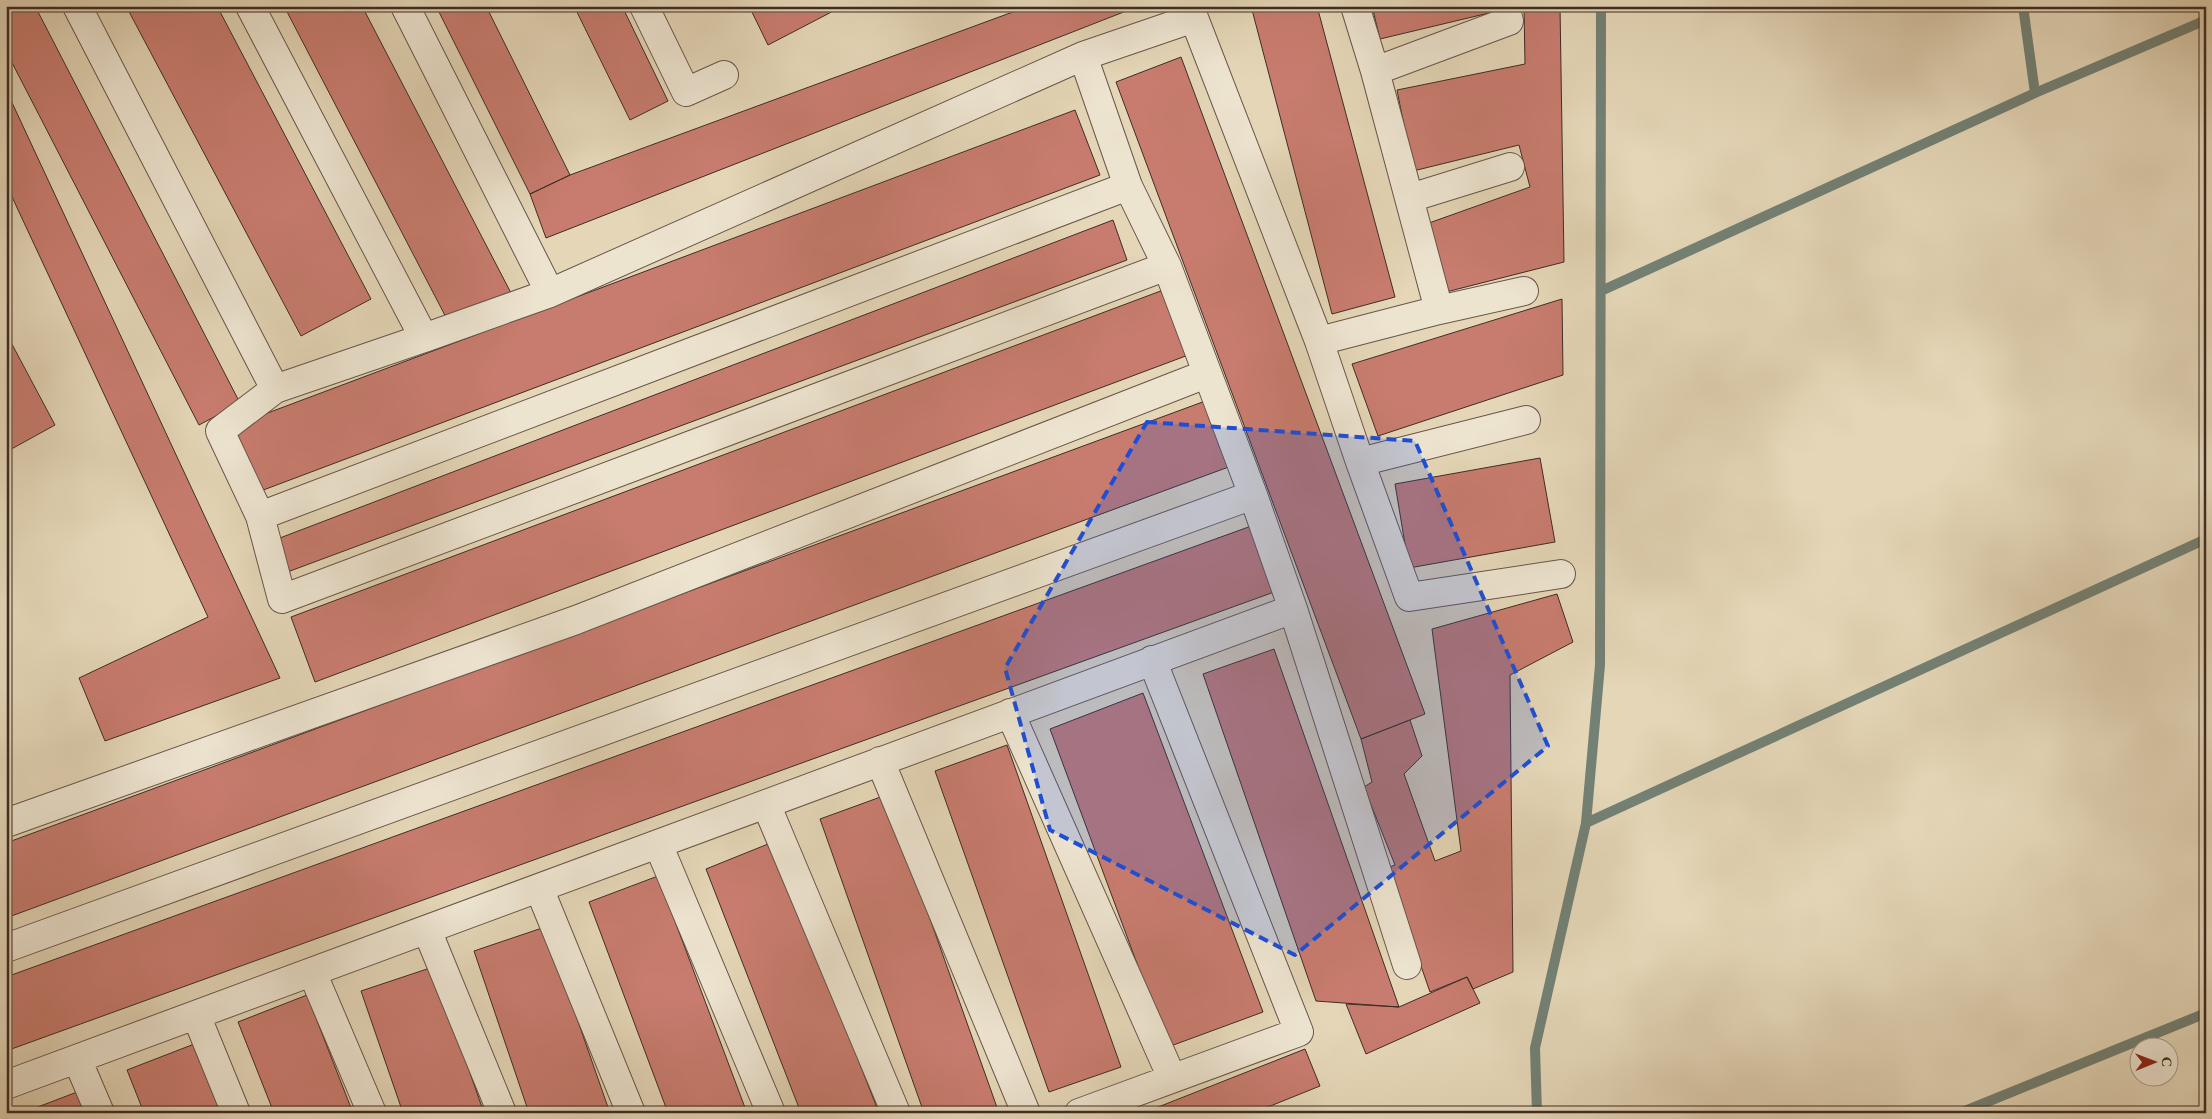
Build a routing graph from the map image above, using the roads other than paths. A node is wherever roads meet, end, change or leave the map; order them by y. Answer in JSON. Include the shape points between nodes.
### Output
{"nodes":[{"id":1,"x":77,"y":6,"type":"edge"},
{"id":2,"x":250,"y":6,"type":"edge"},
{"id":3,"x":405,"y":6,"type":"edge"},
{"id":4,"x":644,"y":6,"type":"edge"},
{"id":5,"x":1355,"y":6,"type":"edge"},
{"id":6,"x":1505,"y":6,"type":"edge"},
{"id":7,"x":1083,"y":56,"type":"junction"},
{"id":8,"x":1375,"y":71,"type":"junction"},
{"id":9,"x":724,"y":75,"type":"dead end"},
{"id":10,"x":1510,"y":167,"type":"dead end"},
{"id":11,"x":1128,"y":186,"type":"junction"},
{"id":12,"x":1410,"y":198,"type":"junction"},
{"id":13,"x":1166,"y":266,"type":"junction"},
{"id":14,"x":1524,"y":291,"type":"dead end"},
{"id":15,"x":550,"y":293,"type":"junction"},
{"id":16,"x":1439,"y":310,"type":"junction"},
{"id":17,"x":424,"y":338,"type":"junction"},
{"id":18,"x":1319,"y":340,"type":"junction"},
{"id":19,"x":1206,"y":374,"type":"junction"},
{"id":20,"x":275,"y":389,"type":"junction"},
{"id":21,"x":1526,"y":420,"type":"dead end"},
{"id":22,"x":1360,"y":462,"type":"junction"},
{"id":23,"x":1253,"y":494,"type":"junction"},
{"id":24,"x":260,"y":516,"type":"junction"},
{"id":25,"x":1561,"y":574,"type":"dead end"},
{"id":26,"x":1294,"y":609,"type":"junction"},
{"id":27,"x":1152,"y":660,"type":"junction"},
{"id":28,"x":1010,"y":713,"type":"junction"},
{"id":29,"x":880,"y":761,"type":"junction"},
{"id":30,"x":766,"y":804,"type":"junction"},
{"id":31,"x":6,"y":822,"type":"edge"},
{"id":32,"x":658,"y":844,"type":"junction"},
{"id":33,"x":538,"y":888,"type":"junction"},
{"id":34,"x":427,"y":930,"type":"junction"},
{"id":35,"x":6,"y":948,"type":"edge"},
{"id":36,"x":1406,"y":965,"type":"dead end"},
{"id":37,"x":312,"y":972,"type":"junction"},
{"id":38,"x":196,"y":1015,"type":"junction"},
{"id":39,"x":77,"y":1059,"type":"junction"},
{"id":40,"x":1172,"y":1078,"type":"junction"},
{"id":41,"x":6,"y":1085,"type":"edge"},
{"id":42,"x":100,"y":1113,"type":"edge"},
{"id":43,"x":236,"y":1113,"type":"edge"},
{"id":44,"x":372,"y":1113,"type":"edge"},
{"id":45,"x":502,"y":1113,"type":"edge"},
{"id":46,"x":631,"y":1113,"type":"edge"},
{"id":47,"x":771,"y":1113,"type":"edge"},
{"id":48,"x":896,"y":1113,"type":"edge"},
{"id":49,"x":1026,"y":1113,"type":"edge"},
{"id":50,"x":1079,"y":1113,"type":"edge"}],
"edges":[{"from":1,"to":20,"type":"lane"},
{"from":2,"to":17,"type":"lane"},
{"from":3,"to":15,"type":"lane"},
{"from":4,"to":9,"type":"lane","via":[[686,92]]},
{"from":5,"to":8,"type":"lane"},
{"from":6,"to":8,"type":"lane","via":[[1509,21]]},
{"from":7,"to":11,"type":"lane"},
{"from":7,"to":15,"type":"lane"},
{"from":7,"to":18,"type":"lane","via":[[1194,18]]},
{"from":8,"to":12,"type":"lane"},
{"from":10,"to":12,"type":"lane"},
{"from":11,"to":13,"type":"lane"},
{"from":11,"to":24,"type":"lane"},
{"from":12,"to":16,"type":"lane"},
{"from":13,"to":19,"type":"lane"},
{"from":13,"to":24,"type":"lane","via":[[282,599]]},
{"from":14,"to":16,"type":"lane"},
{"from":15,"to":17,"type":"lane"},
{"from":16,"to":18,"type":"lane"},
{"from":17,"to":20,"type":"lane"},
{"from":18,"to":22,"type":"lane"},
{"from":19,"to":23,"type":"lane"},
{"from":19,"to":31,"type":"lane","via":[[576,620]]},
{"from":20,"to":24,"type":"lane","via":[[220,431]]},
{"from":21,"to":22,"type":"lane"},
{"from":22,"to":25,"type":"lane","via":[[1409,597]]},
{"from":23,"to":26,"type":"lane"},
{"from":23,"to":35,"type":"lane"},
{"from":26,"to":27,"type":"lane"},
{"from":26,"to":36,"type":"lane"},
{"from":27,"to":28,"type":"lane"},
{"from":27,"to":40,"type":"lane","via":[[1299,1032]]},
{"from":28,"to":29,"type":"lane"},
{"from":28,"to":40,"type":"lane"},
{"from":29,"to":30,"type":"lane"},
{"from":29,"to":49,"type":"lane"},
{"from":30,"to":32,"type":"lane"},
{"from":30,"to":48,"type":"lane"},
{"from":32,"to":33,"type":"lane"},
{"from":32,"to":47,"type":"lane"},
{"from":33,"to":34,"type":"lane"},
{"from":33,"to":46,"type":"lane"},
{"from":34,"to":37,"type":"lane"},
{"from":34,"to":45,"type":"lane"},
{"from":37,"to":38,"type":"lane"},
{"from":37,"to":44,"type":"lane"},
{"from":38,"to":39,"type":"lane"},
{"from":38,"to":43,"type":"lane"},
{"from":39,"to":41,"type":"lane"},
{"from":39,"to":42,"type":"lane"},
{"from":40,"to":50,"type":"lane"}]}
